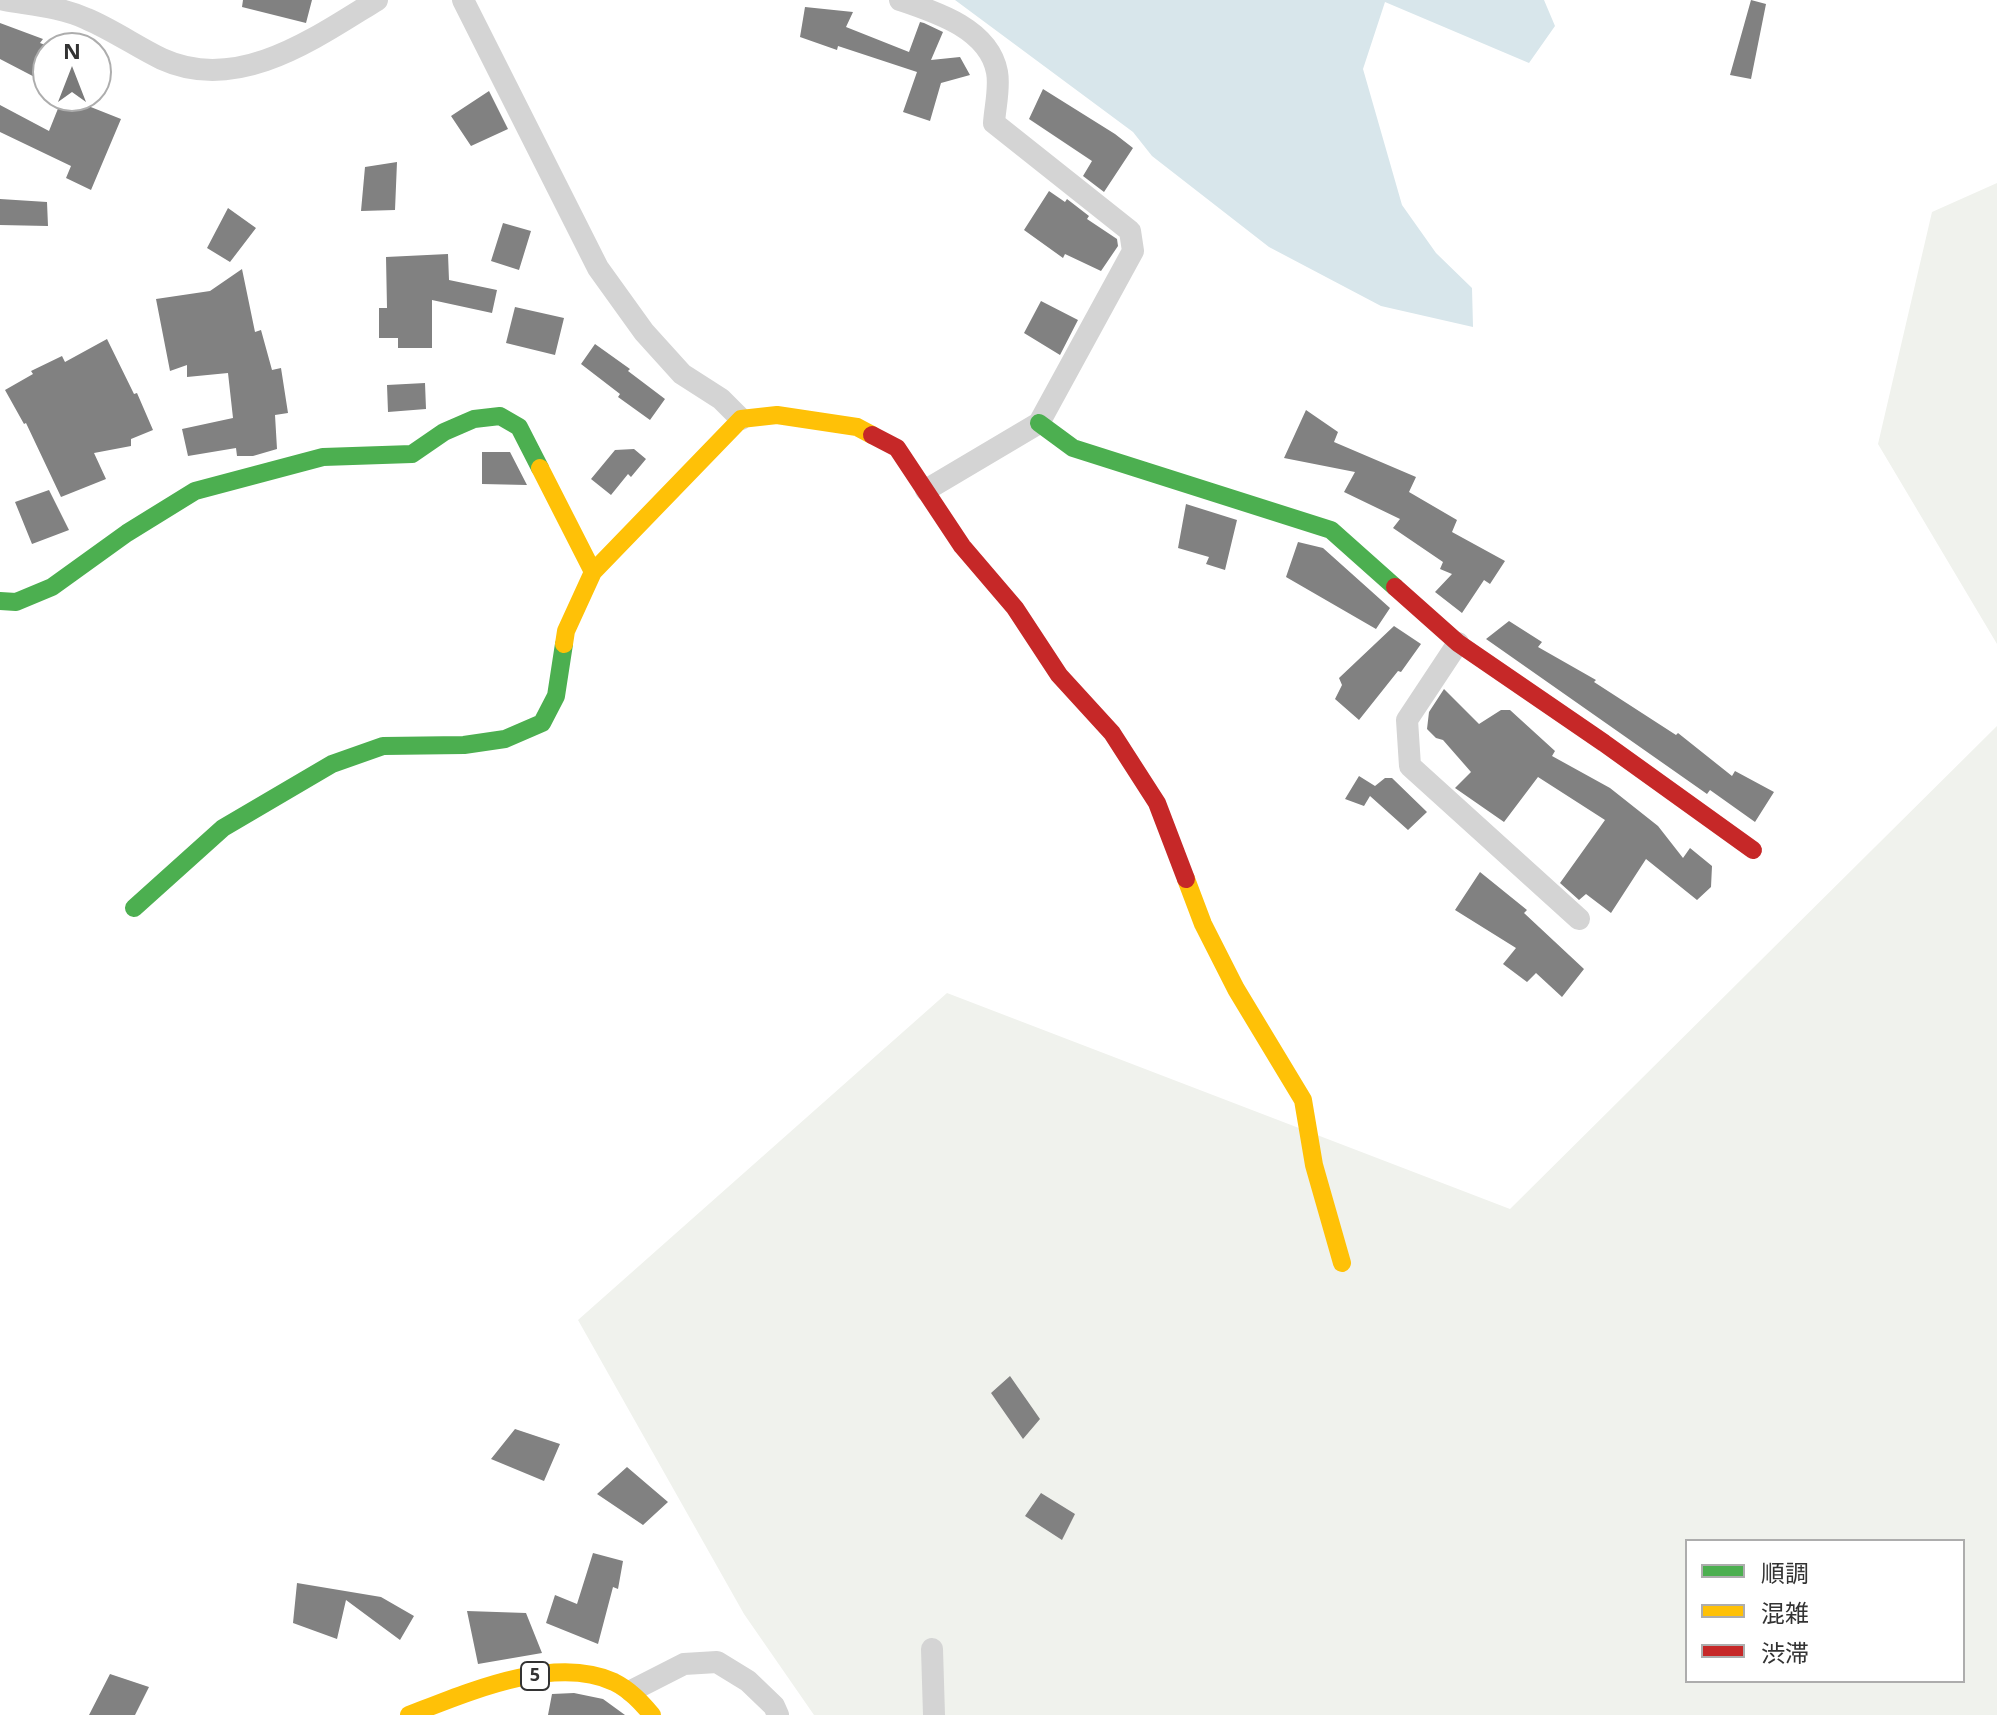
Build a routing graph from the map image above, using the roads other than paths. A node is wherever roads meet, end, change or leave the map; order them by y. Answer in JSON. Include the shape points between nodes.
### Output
{"nodes":[{"id":1,"x":4,"y":0,"type":"edge"},
{"id":2,"x":377,"y":0,"type":"edge"},
{"id":3,"x":463,"y":0,"type":"edge"},
{"id":4,"x":900,"y":0,"type":"edge"},
{"id":5,"x":741,"y":419,"type":"junction"},
{"id":6,"x":1039,"y":423,"type":"junction"},
{"id":7,"x":926,"y":490,"type":"junction"},
{"id":8,"x":593,"y":572,"type":"junction"},
{"id":9,"x":0,"y":601,"type":"edge"},
{"id":10,"x":1458,"y":643,"type":"junction"},
{"id":11,"x":1753,"y":850,"type":"dead end"},
{"id":12,"x":134,"y":908,"type":"dead end"},
{"id":13,"x":1579,"y":919,"type":"dead end"},
{"id":14,"x":1342,"y":1263,"type":"dead end"},
{"id":15,"x":932,"y":1649,"type":"dead end"},
{"id":16,"x":631,"y":1691,"type":"junction"},
{"id":17,"x":409,"y":1715,"type":"edge"},
{"id":18,"x":652,"y":1715,"type":"edge"},
{"id":19,"x":778,"y":1715,"type":"edge"},
{"id":20,"x":934,"y":1715,"type":"edge"}],
"edges":[{"from":1,"to":2,"type":"street","via":[[87,19],[165,61],[197,68],[243,68],[294,50]]},
{"from":3,"to":5,"type":"street","via":[[598,268],[682,374]]},
{"from":4,"to":6,"type":"street","via":[[937,12],[971,32],[993,57],[998,75],[994,123],[1130,231],[1133,251]]},
{"from":5,"to":7,"type":"street","via":[[777,415],[857,427],[897,448]]},
{"from":5,"to":8,"type":"street"},
{"from":6,"to":7,"type":"street"},
{"from":6,"to":10,"type":"street","via":[[1073,448],[1331,530]]},
{"from":7,"to":14,"type":"street","via":[[1059,675],[1112,733],[1157,803],[1203,924],[1303,1100],[1314,1165]]},
{"from":8,"to":9,"type":"street","via":[[519,427],[500,416],[464,423],[412,454],[323,457],[195,491],[52,587],[16,602]]},
{"from":8,"to":12,"type":"street","via":[[566,631],[556,696],[542,723],[505,739],[383,746],[332,764],[223,828]]},
{"from":10,"to":11,"type":"street"},
{"from":10,"to":13,"type":"street","via":[[1407,720],[1410,766]]},
{"from":15,"to":20,"type":"street"},
{"from":16,"to":17,"type":"street","number":"5","via":[[608,1679],[542,1675]]},
{"from":16,"to":18,"type":"street","number":"5"},
{"from":16,"to":19,"type":"street","via":[[684,1664],[717,1662],[748,1681]]}]}
